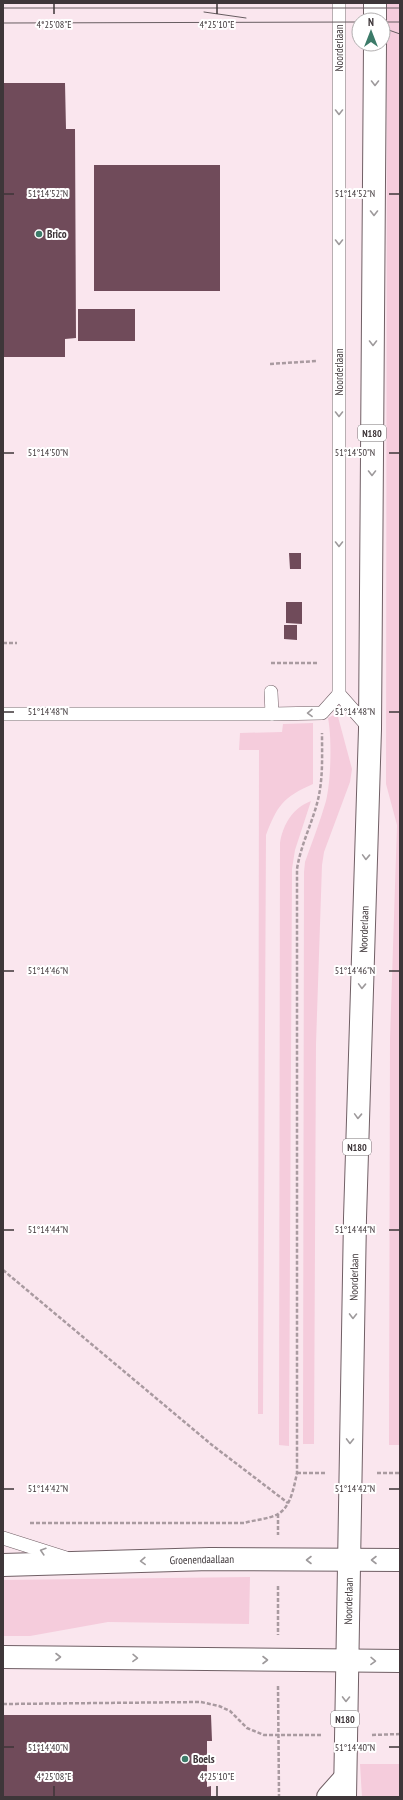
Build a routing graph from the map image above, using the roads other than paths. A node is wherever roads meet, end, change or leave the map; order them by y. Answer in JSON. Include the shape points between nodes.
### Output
{"nodes":[{"id":1,"x":339,"y":3,"type":"edge"},
{"id":2,"x":375,"y":52,"type":"edge"},
{"id":3,"x":271,"y":692,"type":"dead end"},
{"id":4,"x":339,"y":694,"type":"junction"},
{"id":5,"x":3,"y":714,"type":"edge"},
{"id":6,"x":272,"y":714,"type":"junction"},
{"id":7,"x":370,"y":729,"type":"junction"},
{"id":8,"x":3,"y":1538,"type":"edge"},
{"id":9,"x":348,"y":1560,"type":"junction"},
{"id":10,"x":400,"y":1560,"type":"edge"},
{"id":11,"x":81,"y":1563,"type":"junction"},
{"id":12,"x":3,"y":1565,"type":"edge"},
{"id":13,"x":11,"y":1657,"type":"edge"},
{"id":14,"x":347,"y":1660,"type":"junction"},
{"id":15,"x":400,"y":1661,"type":"edge"},
{"id":16,"x":345,"y":1788,"type":"edge"},
{"id":17,"x":328,"y":1797,"type":"edge"}],
"edges":[{"from":1,"to":4,"type":"lane","name":"Noorderlaan","one_way":true},
{"from":2,"to":7,"type":"main road","name":"Noorderlaan","number":"N180","one_way":true},
{"from":3,"to":6,"type":"lane"},
{"from":4,"to":6,"type":"lane","one_way":true,"via":[[322,713]]},
{"from":4,"to":7,"type":"lane"},
{"from":5,"to":6,"type":"lane"},
{"from":7,"to":9,"type":"main road","name":"Noorderlaan","number":"N180","one_way":true,"via":[[354,1218]]},
{"from":11,"to":8,"type":"lane","one_way":true},
{"from":10,"to":9,"type":"main road","name":"Groenendaallaan","one_way":true},
{"from":9,"to":11,"type":"main road","name":"Groenendaallaan","one_way":true,"via":[[210,1559]]},
{"from":9,"to":14,"type":"main road","name":"Noorderlaan","number":"N180"},
{"from":11,"to":12,"type":"main road","name":"Groenendaallaan"},
{"from":13,"to":14,"type":"main road","one_way":true},
{"from":14,"to":15,"type":"main road","one_way":true},
{"from":14,"to":16,"type":"main road","name":"Noorderlaan","number":"N180","one_way":true},
{"from":16,"to":17,"type":"main road","name":"Noorderlaan"}]}
